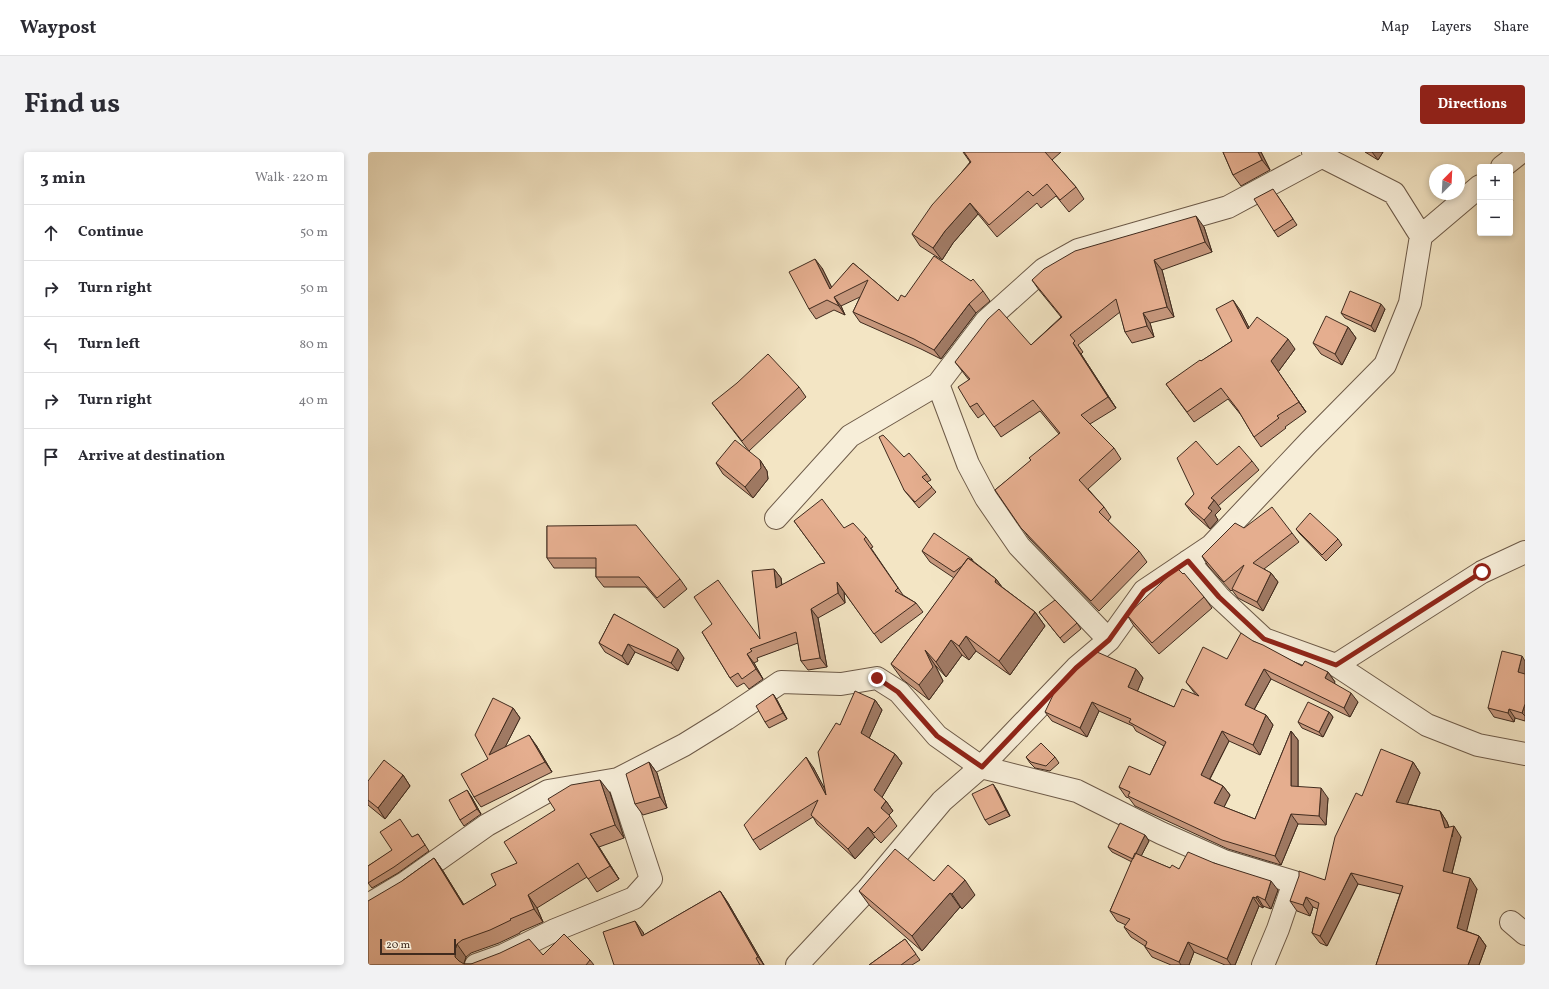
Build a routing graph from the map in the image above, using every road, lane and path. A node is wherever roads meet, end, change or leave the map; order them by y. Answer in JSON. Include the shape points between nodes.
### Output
{"nodes":[{"id":1,"x":1521,"y":152,"type":"edge"},
{"id":2,"x":1317,"y":154,"type":"edge"},
{"id":3,"x":1506,"y":164,"type":"edge"},
{"id":4,"x":1477,"y":188,"type":"edge"},
{"id":5,"x":1420,"y":236,"type":"junction"},
{"id":6,"x":938,"y":384,"type":"junction"},
{"id":7,"x":776,"y":518,"type":"dead end"},
{"id":8,"x":1525,"y":552,"type":"edge"},
{"id":9,"x":1188,"y":561,"type":"junction"},
{"id":10,"x":1109,"y":640,"type":"junction"},
{"id":11,"x":1336,"y":665,"type":"junction"},
{"id":12,"x":1525,"y":754,"type":"edge"},
{"id":13,"x":982,"y":767,"type":"junction"},
{"id":14,"x":618,"y":779,"type":"junction"},
{"id":15,"x":368,"y":905,"type":"edge"},
{"id":16,"x":476,"y":965,"type":"edge"},
{"id":17,"x":797,"y":965,"type":"edge"},
{"id":18,"x":1263,"y":965,"type":"edge"}],
"edges":[{"from":1,"to":3,"type":"street"},
{"from":2,"to":5,"type":"street","via":[[1394,193]]},
{"from":2,"to":6,"type":"street","via":[[1228,207],[1078,250],[1044,268],[986,321]]},
{"from":4,"to":5,"type":"street"},
{"from":5,"to":9,"type":"street","via":[[1410,303],[1385,365],[1211,546]]},
{"from":6,"to":7,"type":"street","via":[[850,436]]},
{"from":6,"to":10,"type":"street","via":[[968,464],[986,498],[1019,546]]},
{"from":8,"to":11,"type":"street","via":[[1482,572]]},
{"from":9,"to":10,"type":"street","via":[[1144,591]]},
{"from":9,"to":11,"type":"street","via":[[1219,597],[1264,639]]},
{"from":10,"to":13,"type":"street","via":[[1076,668]]},
{"from":11,"to":12,"type":"street","via":[[1427,724],[1478,746]]},
{"from":13,"to":14,"type":"street","via":[[937,736],[898,692],[877,678],[841,684],[781,682],[684,745]]},
{"from":13,"to":17,"type":"street","via":[[942,801],[868,888]]},
{"from":13,"to":18,"type":"street","via":[[1078,791],[1224,861],[1294,882]]},
{"from":14,"to":15,"type":"street","via":[[548,791],[487,825],[405,883]]},
{"from":14,"to":16,"type":"street","via":[[651,879],[634,898]]}]}
